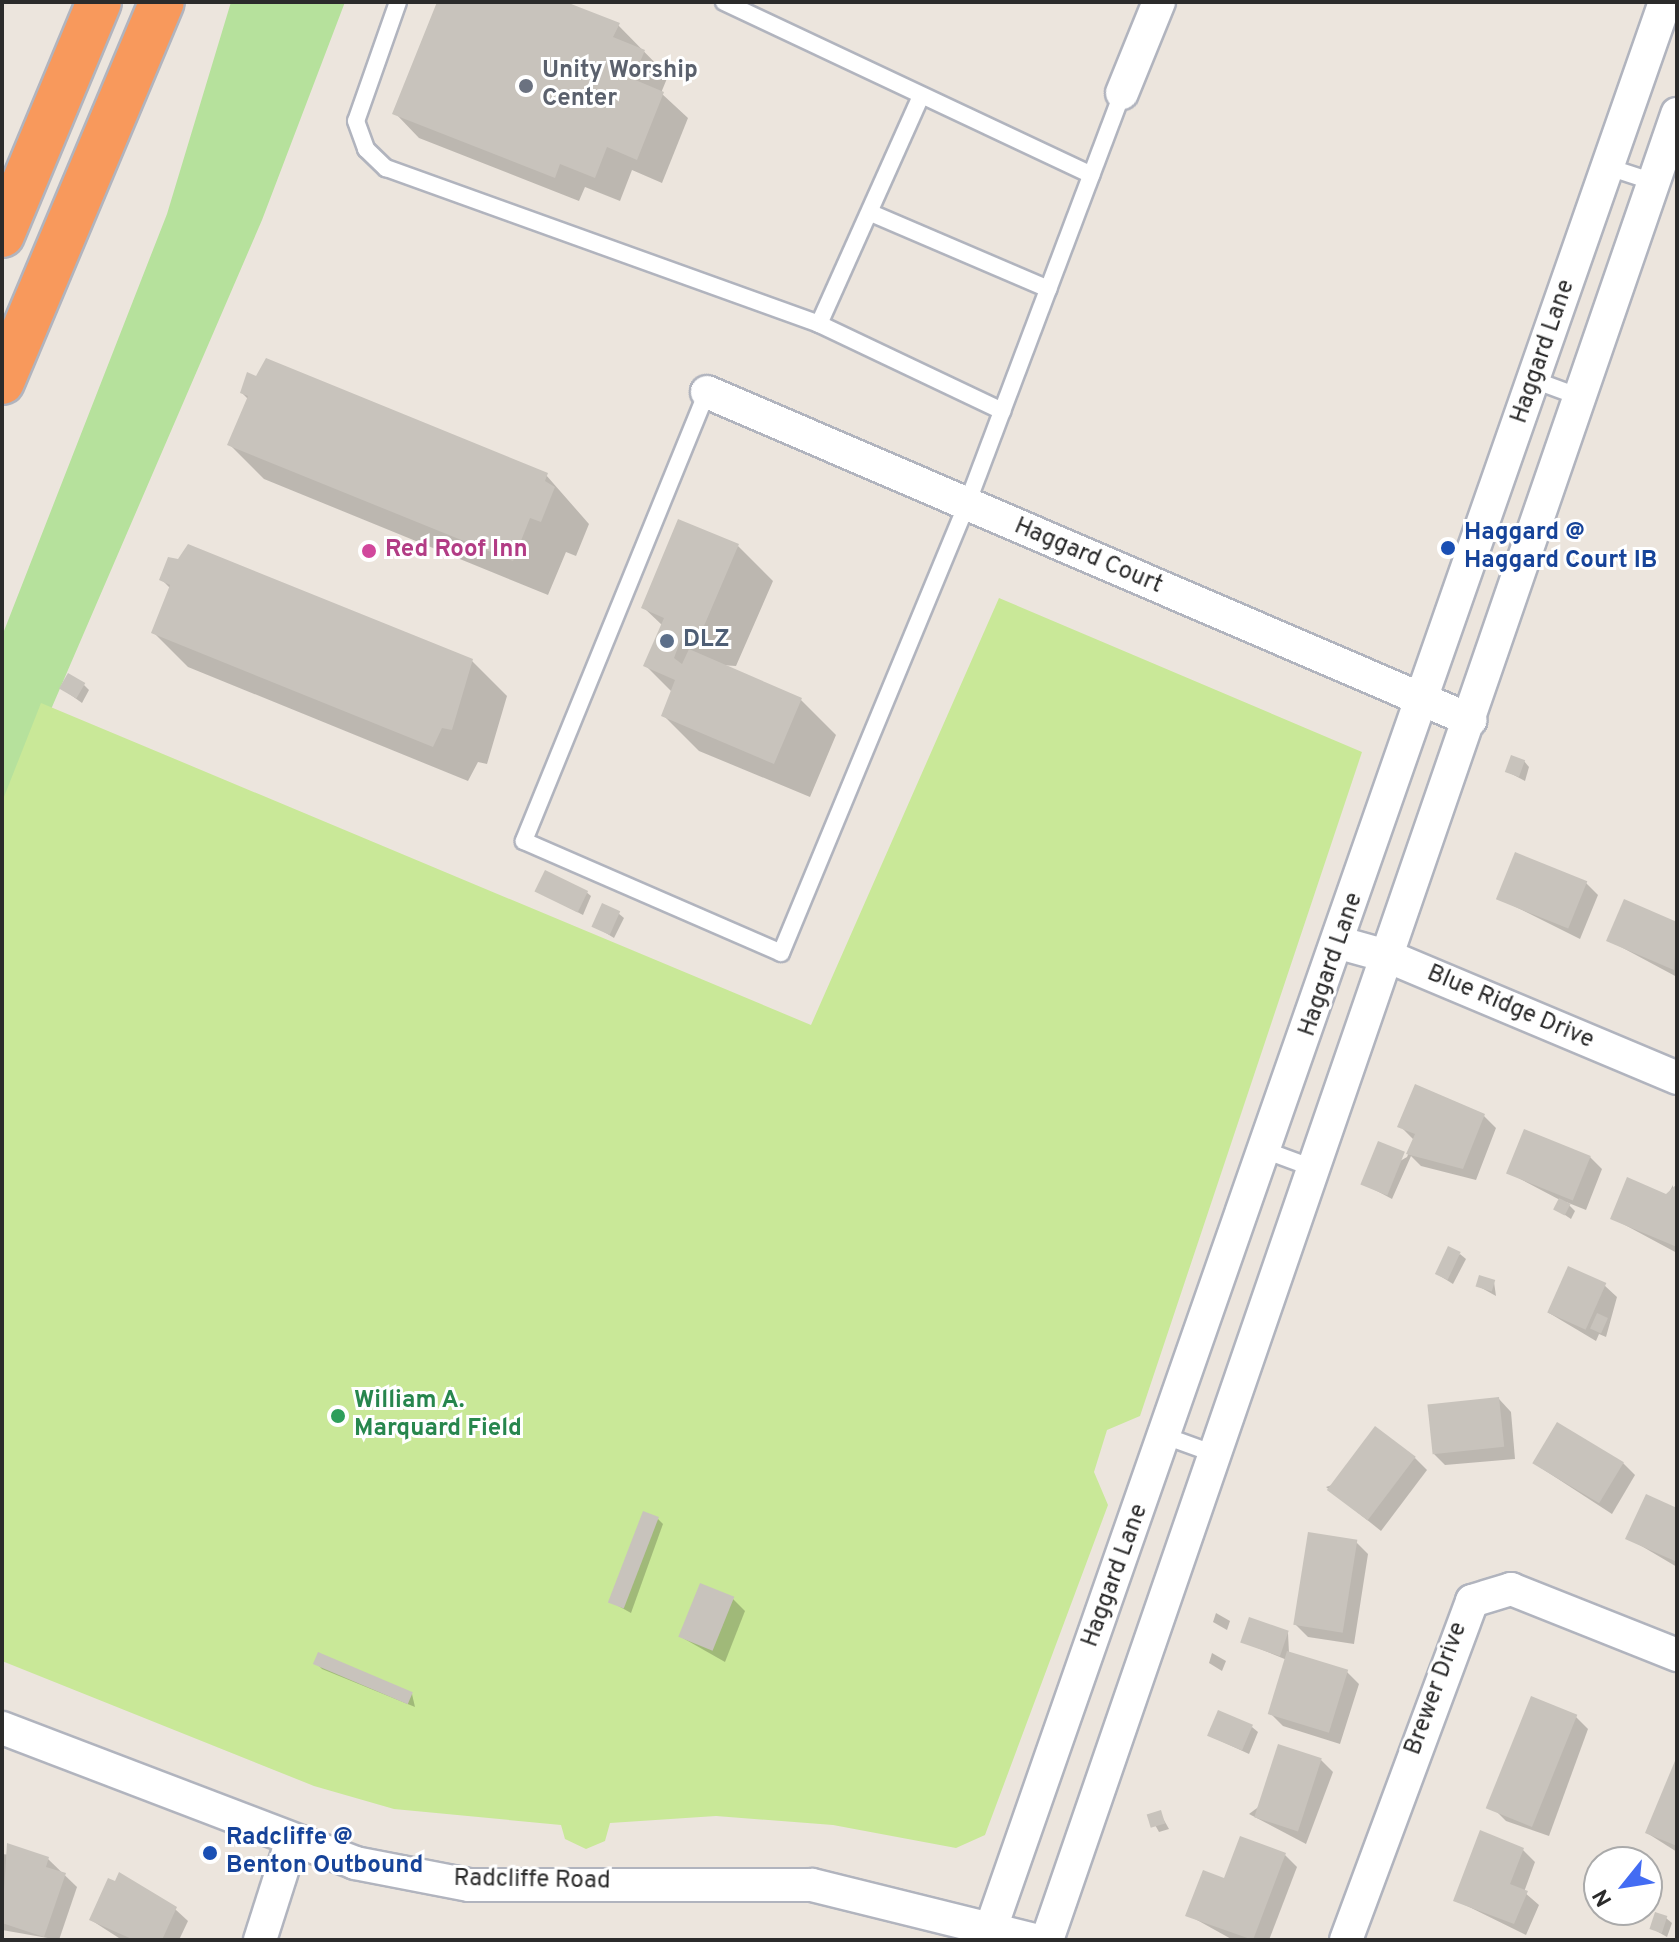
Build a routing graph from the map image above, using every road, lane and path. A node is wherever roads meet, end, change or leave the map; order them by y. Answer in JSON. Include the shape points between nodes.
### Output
{"nodes":[{"id":1,"x":99,"y":2,"type":"edge"},
{"id":2,"x":162,"y":2,"type":"edge"},
{"id":3,"x":398,"y":2,"type":"edge"},
{"id":4,"x":724,"y":2,"type":"edge"},
{"id":5,"x":1159,"y":2,"type":"edge"},
{"id":6,"x":1665,"y":2,"type":"edge"},
{"id":7,"x":1122,"y":93,"type":"joint"},
{"id":8,"x":921,"y":96,"type":"junction"},
{"id":9,"x":1677,"y":114,"type":"edge"},
{"id":10,"x":1608,"y":167,"type":"junction"},
{"id":11,"x":1091,"y":175,"type":"junction"},
{"id":12,"x":1654,"y":182,"type":"junction"},
{"id":13,"x":871,"y":213,"type":"junction"},
{"id":14,"x":2,"y":235,"type":"edge"},
{"id":15,"x":1048,"y":289,"type":"junction"},
{"id":16,"x":819,"y":324,"type":"junction"},
{"id":17,"x":1534,"y":380,"type":"junction"},
{"id":18,"x":2,"y":382,"type":"edge"},
{"id":19,"x":707,"y":392,"type":"joint"},
{"id":20,"x":1580,"y":397,"type":"junction"},
{"id":21,"x":1002,"y":411,"type":"junction"},
{"id":22,"x":967,"y":504,"type":"junction"},
{"id":23,"x":1423,"y":701,"type":"junction"},
{"id":24,"x":1470,"y":720,"type":"junction"},
{"id":25,"x":1340,"y":943,"type":"junction"},
{"id":26,"x":1387,"y":956,"type":"junction"},
{"id":27,"x":1677,"y":1078,"type":"edge"},
{"id":28,"x":1267,"y":1151,"type":"junction"},
{"id":29,"x":1313,"y":1168,"type":"junction"},
{"id":30,"x":1165,"y":1436,"type":"junction"},
{"id":31,"x":1215,"y":1454,"type":"junction"},
{"id":32,"x":1677,"y":1655,"type":"edge"},
{"id":33,"x":2,"y":1728,"type":"edge"},
{"id":34,"x":291,"y":1843,"type":"junction"},
{"id":35,"x":992,"y":1925,"type":"junction"},
{"id":36,"x":260,"y":1940,"type":"edge"},
{"id":37,"x":1034,"y":1940,"type":"edge"},
{"id":38,"x":1047,"y":1940,"type":"edge"},
{"id":39,"x":1346,"y":1940,"type":"edge"}],
"edges":[{"from":1,"to":14,"type":"highway"},
{"from":2,"to":18,"type":"highway"},
{"from":3,"to":16,"type":"lane","via":[[356,121],[366,149],[386,168]]},
{"from":4,"to":8,"type":"lane"},
{"from":5,"to":7,"type":"street"},
{"from":6,"to":10,"type":"street","name":"Haggard Lane"},
{"from":7,"to":11,"type":"lane"},
{"from":8,"to":11,"type":"lane"},
{"from":8,"to":13,"type":"lane"},
{"from":9,"to":12,"type":"street","name":"Haggard Lane"},
{"from":10,"to":12,"type":"lane"},
{"from":10,"to":17,"type":"street","name":"Haggard Lane"},
{"from":11,"to":15,"type":"lane"},
{"from":12,"to":20,"type":"street","name":"Haggard Lane"},
{"from":13,"to":15,"type":"lane"},
{"from":13,"to":16,"type":"lane"},
{"from":15,"to":21,"type":"lane"},
{"from":16,"to":21,"type":"lane"},
{"from":17,"to":20,"type":"lane"},
{"from":17,"to":23,"type":"street","name":"Haggard Lane"},
{"from":19,"to":22,"type":"street","name":"Haggard Court"},
{"from":19,"to":22,"type":"lane","via":[[524,841],[781,953]]},
{"from":20,"to":24,"type":"street","name":"Haggard Lane"},
{"from":21,"to":22,"type":"lane"},
{"from":22,"to":23,"type":"street","name":"Haggard Court"},
{"from":23,"to":24,"type":"street","name":"Haggard Court"},
{"from":23,"to":25,"type":"street","name":"Haggard Lane"},
{"from":24,"to":26,"type":"street","name":"Haggard Lane"},
{"from":25,"to":26,"type":"street","name":"Blue Ridge Drive"},
{"from":25,"to":28,"type":"street","name":"Haggard Lane"},
{"from":26,"to":27,"type":"street","name":"Blue Ridge Drive"},
{"from":26,"to":29,"type":"street","name":"Haggard Lane"},
{"from":28,"to":29,"type":"lane"},
{"from":28,"to":30,"type":"street","name":"Haggard Lane"},
{"from":29,"to":31,"type":"street","name":"Haggard Lane"},
{"from":30,"to":31,"type":"lane"},
{"from":30,"to":35,"type":"street","name":"Haggard Lane"},
{"from":31,"to":38,"type":"street","name":"Haggard Lane"},
{"from":32,"to":39,"type":"street","name":"Brewer Drive","via":[[1511,1589],[1472,1601]]},
{"from":33,"to":34,"type":"street","name":"Radcliffe Road"},
{"from":34,"to":35,"type":"street","name":"Radcliffe Road","via":[[469,1885],[812,1885]]},
{"from":34,"to":36,"type":"street"},
{"from":35,"to":37,"type":"street","name":"Radcliffe Road"}]}
